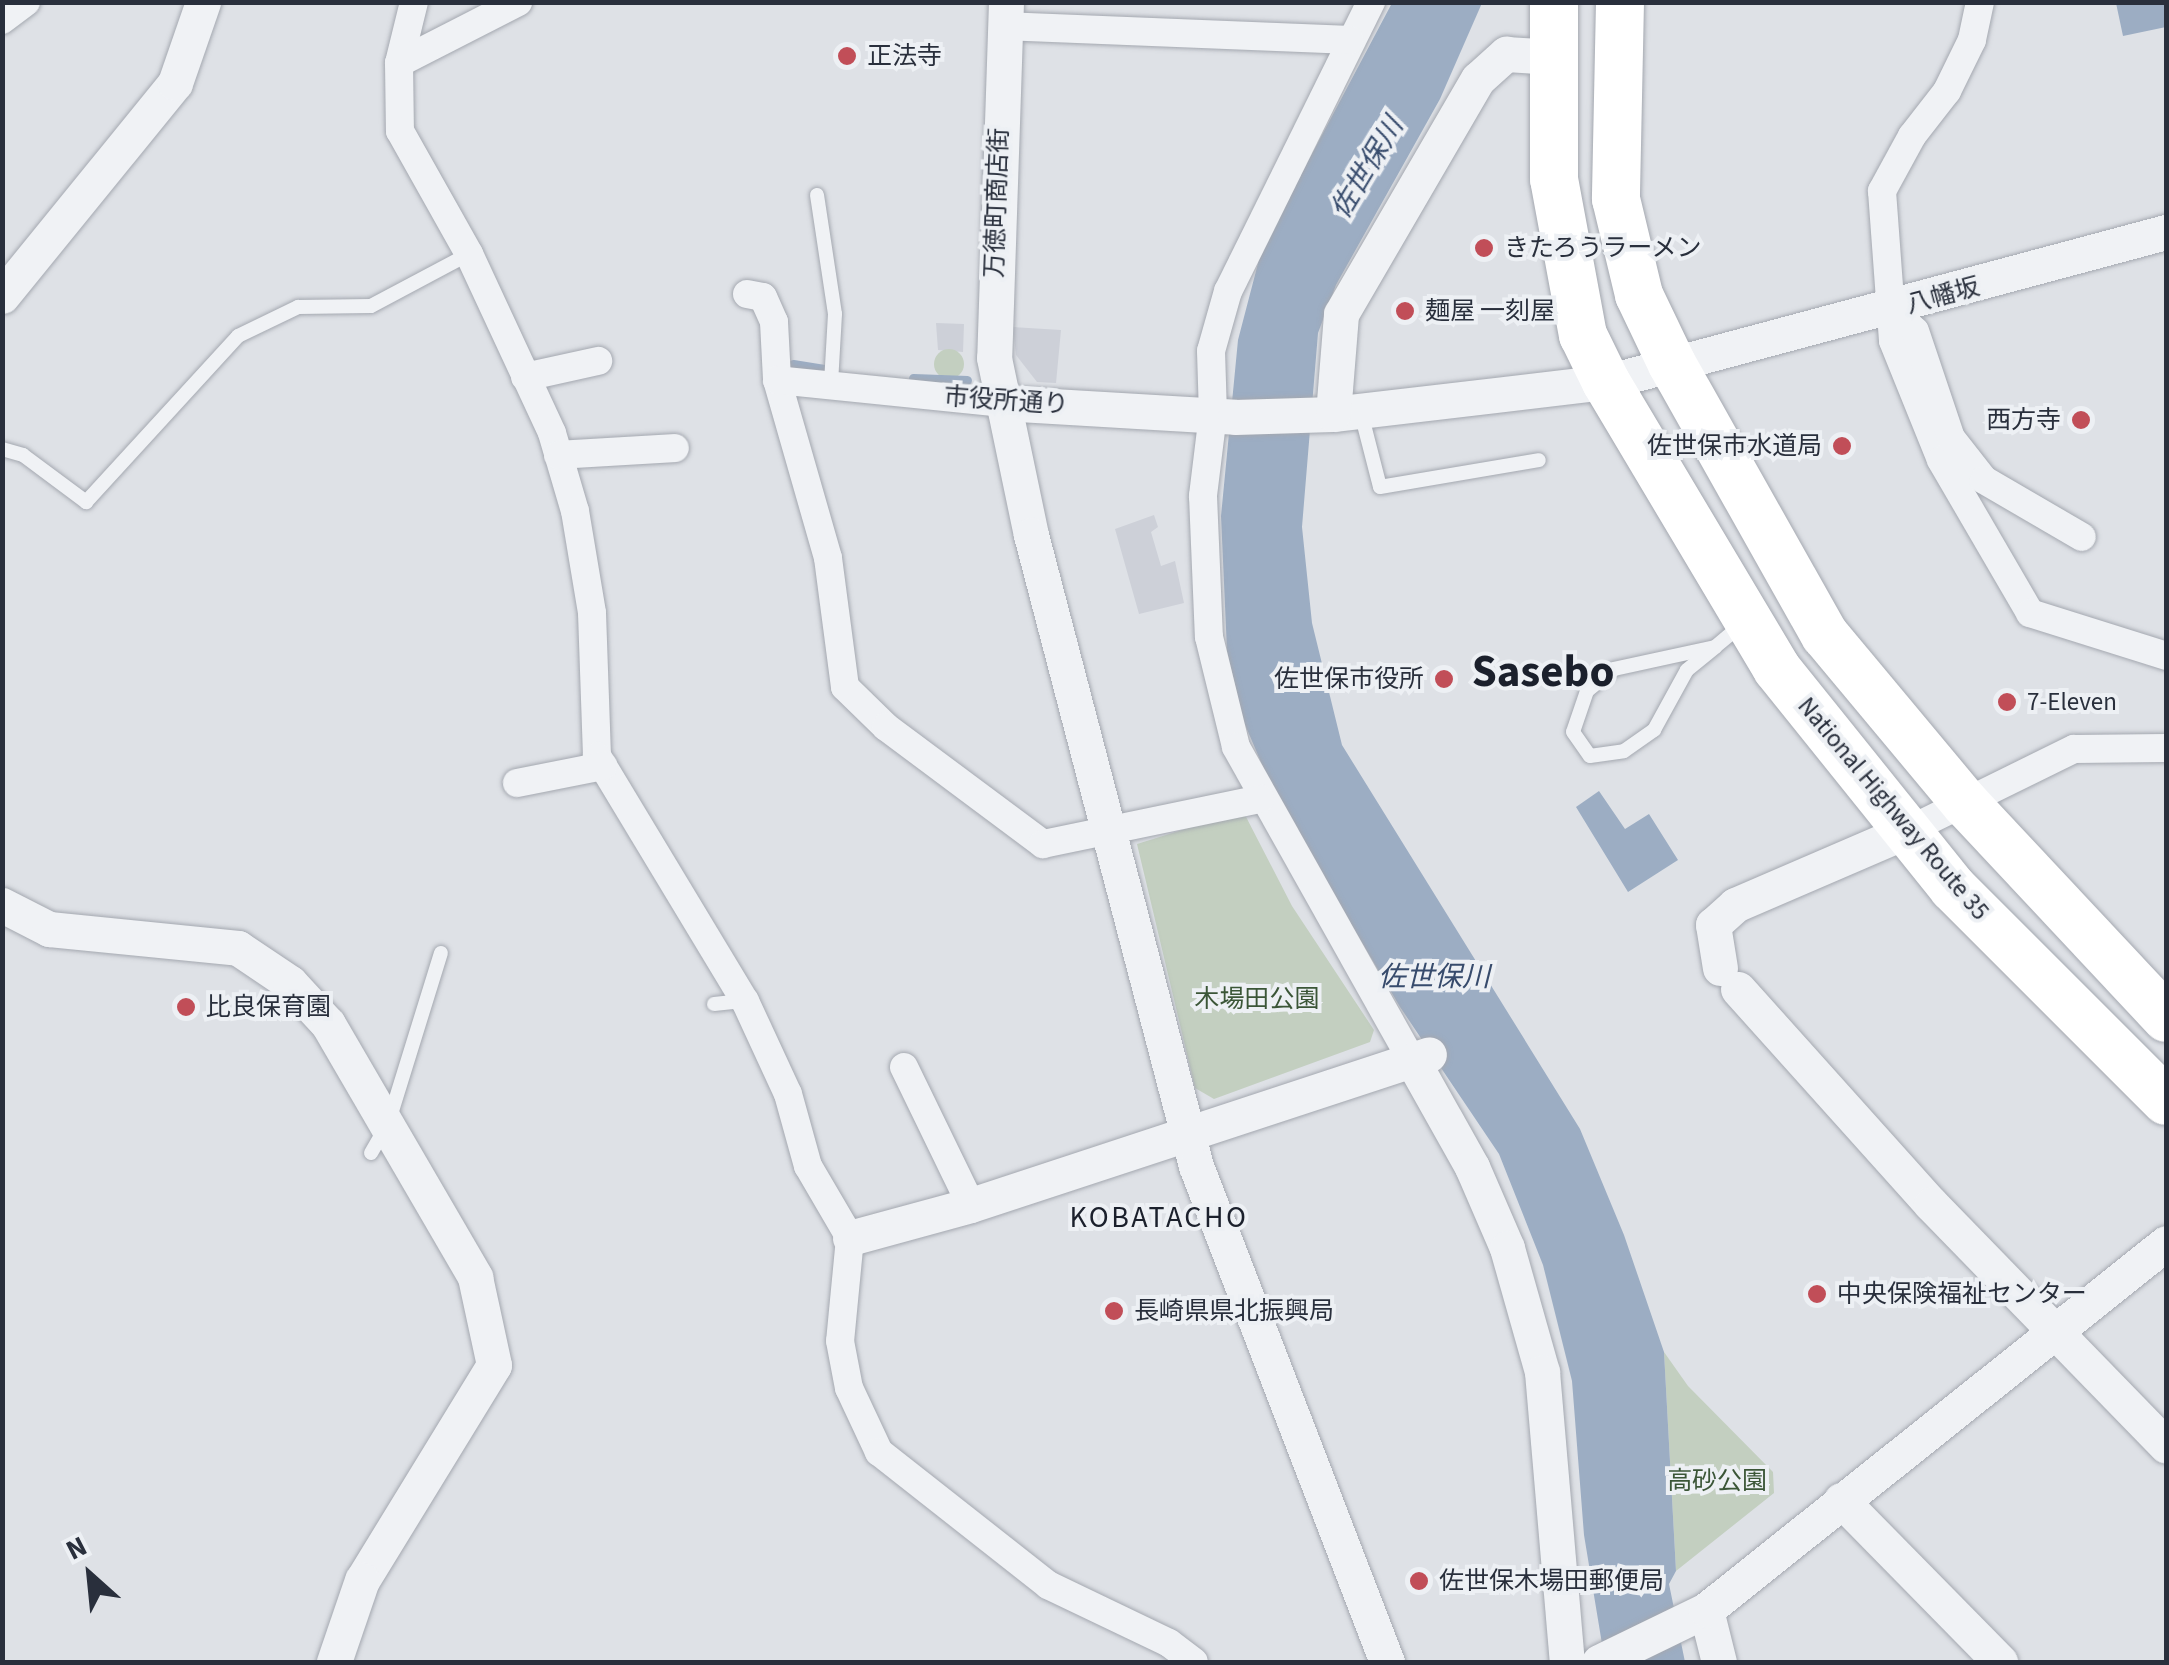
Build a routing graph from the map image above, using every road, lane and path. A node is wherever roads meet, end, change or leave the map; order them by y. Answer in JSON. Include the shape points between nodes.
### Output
{"nodes":[{"id":1,"x":26,"y":2,"type":"edge"},
{"id":2,"x":203,"y":2,"type":"edge"},
{"id":3,"x":414,"y":2,"type":"edge"},
{"id":4,"x":518,"y":2,"type":"edge"},
{"id":5,"x":1370,"y":2,"type":"edge"},
{"id":6,"x":1554,"y":2,"type":"edge"},
{"id":7,"x":1620,"y":2,"type":"edge"},
{"id":8,"x":1980,"y":2,"type":"edge"},
{"id":9,"x":1005,"y":14,"type":"edge"},
{"id":10,"x":2,"y":20,"type":"edge"},
{"id":11,"x":1350,"y":40,"type":"junction"},
{"id":12,"x":1554,"y":56,"type":"junction"},
{"id":13,"x":398,"y":63,"type":"junction"},
{"id":14,"x":817,"y":194,"type":"dead end"},
{"id":15,"x":2166,"y":232,"type":"edge"},
{"id":16,"x":469,"y":254,"type":"junction"},
{"id":17,"x":747,"y":294,"type":"dead end"},
{"id":18,"x":2,"y":296,"type":"edge"},
{"id":19,"x":1893,"y":310,"type":"junction"},
{"id":20,"x":598,"y":361,"type":"dead end"},
{"id":21,"x":1672,"y":364,"type":"junction"},
{"id":22,"x":525,"y":378,"type":"junction"},
{"id":23,"x":777,"y":380,"type":"junction"},
{"id":24,"x":1606,"y":382,"type":"junction"},
{"id":25,"x":831,"y":383,"type":"junction"},
{"id":26,"x":1002,"y":402,"type":"junction"},
{"id":27,"x":1334,"y":414,"type":"junction"},
{"id":28,"x":1224,"y":415,"type":"junction"},
{"id":29,"x":675,"y":448,"type":"dead end"},
{"id":30,"x":2,"y":449,"type":"edge"},
{"id":31,"x":558,"y":455,"type":"junction"},
{"id":32,"x":1539,"y":460,"type":"dead end"},
{"id":33,"x":2082,"y":538,"type":"dead end"},
{"id":34,"x":1732,"y":634,"type":"junction"},
{"id":35,"x":2166,"y":656,"type":"edge"},
{"id":36,"x":2166,"y":748,"type":"edge"},
{"id":37,"x":604,"y":766,"type":"junction"},
{"id":38,"x":517,"y":783,"type":"dead end"},
{"id":39,"x":1260,"y":799,"type":"junction"},
{"id":40,"x":1966,"y":804,"type":"junction"},
{"id":41,"x":1907,"y":831,"type":"junction"},
{"id":42,"x":1109,"y":832,"type":"junction"},
{"id":43,"x":2,"y":905,"type":"edge"},
{"id":44,"x":440,"y":953,"type":"dead end"},
{"id":45,"x":745,"y":1001,"type":"junction"},
{"id":46,"x":714,"y":1004,"type":"dead end"},
{"id":47,"x":2166,"y":1018,"type":"edge"},
{"id":48,"x":1420,"y":1057,"type":"junction"},
{"id":49,"x":904,"y":1067,"type":"dead end"},
{"id":50,"x":2166,"y":1101,"type":"edge"},
{"id":51,"x":1188,"y":1134,"type":"junction"},
{"id":52,"x":379,"y":1138,"type":"junction"},
{"id":53,"x":971,"y":1205,"type":"junction"},
{"id":54,"x":850,"y":1238,"type":"junction"},
{"id":55,"x":2166,"y":1243,"type":"edge"},
{"id":56,"x":2054,"y":1331,"type":"junction"},
{"id":57,"x":2166,"y":1446,"type":"edge"},
{"id":58,"x":1841,"y":1500,"type":"junction"},
{"id":59,"x":1693,"y":1617,"type":"junction"},
{"id":60,"x":334,"y":1662,"type":"edge"},
{"id":61,"x":1194,"y":1662,"type":"edge"},
{"id":62,"x":1386,"y":1662,"type":"edge"},
{"id":63,"x":1568,"y":1662,"type":"edge"},
{"id":64,"x":1599,"y":1662,"type":"edge"},
{"id":65,"x":1719,"y":1662,"type":"edge"},
{"id":66,"x":2000,"y":1662,"type":"edge"}],
"edges":[{"from":1,"to":10,"type":"street"},
{"from":2,"to":18,"type":"street","via":[[175,82]]},
{"from":3,"to":13,"type":"street"},
{"from":4,"to":13,"type":"street"},
{"from":5,"to":11,"type":"street"},
{"from":6,"to":12,"type":"highway","name":"National Highway Route 35"},
{"from":7,"to":21,"type":"highway","via":[[1616,199],[1639,295]]},
{"from":8,"to":19,"type":"street","via":[[1972,40],[1947,91],[1882,191]]},
{"from":9,"to":11,"type":"street"},
{"from":9,"to":26,"type":"street","name":"万徳町商店街","via":[[994,224],[994,358]]},
{"from":11,"to":28,"type":"street","via":[[1228,291],[1211,351]]},
{"from":12,"to":24,"type":"highway","name":"National Highway Route 35","via":[[1554,179],[1583,335]]},
{"from":12,"to":27,"type":"street","via":[[1506,54],[1478,79],[1341,314]]},
{"from":13,"to":16,"type":"street","via":[[400,131]]},
{"from":14,"to":25,"type":"lane","via":[[835,314]]},
{"from":15,"to":19,"type":"street","name":"八幡坂"},
{"from":16,"to":22,"type":"street"},
{"from":16,"to":30,"type":"lane","via":[[371,306],[298,307],[238,336],[86,502],[23,454]]},
{"from":17,"to":23,"type":"street","via":[[762,298],[774,322]]},
{"from":19,"to":21,"type":"street","name":"八幡坂"},
{"from":19,"to":33,"type":"street","via":[[1915,331],[1951,438],[1984,480]]},
{"from":19,"to":35,"type":"street","via":[[1894,342],[1941,460],[2030,613]]},
{"from":20,"to":22,"type":"street"},
{"from":21,"to":24,"type":"street"},
{"from":21,"to":40,"type":"highway","via":[[1825,635]]},
{"from":22,"to":31,"type":"street"},
{"from":23,"to":25,"type":"street","name":"市役所通り"},
{"from":23,"to":42,"type":"street","via":[[828,558],[845,686],[886,727],[1044,844]]},
{"from":24,"to":27,"type":"street"},
{"from":24,"to":34,"type":"highway","name":"National Highway Route 35","via":[[1696,532]]},
{"from":25,"to":26,"type":"street","name":"市役所通り"},
{"from":26,"to":28,"type":"street","name":"市役所通り"},
{"from":26,"to":42,"type":"street","name":"万徳町商店街"},
{"from":27,"to":28,"type":"street","name":"市役所通り"},
{"from":27,"to":32,"type":"lane","via":[[1380,488]]},
{"from":28,"to":39,"type":"street","via":[[1203,496],[1209,637],[1236,746]]},
{"from":29,"to":31,"type":"street"},
{"from":31,"to":37,"type":"street","via":[[592,613],[597,756]]},
{"from":34,"to":34,"type":"lane","via":[[1688,670],[1654,730],[1624,752],[1590,756],[1573,732],[1588,691],[1614,670]]},
{"from":34,"to":41,"type":"highway","name":"National Highway Route 35","via":[[1777,669]]},
{"from":36,"to":40,"type":"street","via":[[2074,749]]},
{"from":37,"to":38,"type":"street"},
{"from":37,"to":45,"type":"street"},
{"from":39,"to":42,"type":"street"},
{"from":39,"to":48,"type":"street"},
{"from":40,"to":41,"type":"street"},
{"from":40,"to":47,"type":"highway"},
{"from":41,"to":50,"type":"highway","name":"National Highway Route 35","via":[[1953,888]]},
{"from":41,"to":56,"type":"street","via":[[1734,905],[1713,925],[1729,979]]},
{"from":42,"to":51,"type":"street","name":"万徳町商店街"},
{"from":43,"to":52,"type":"street","via":[[49,929],[238,948],[290,984],[328,1024]]},
{"from":44,"to":52,"type":"lane"},
{"from":45,"to":46,"type":"lane"},
{"from":45,"to":54,"type":"street","via":[[788,1094],[808,1166]]},
{"from":48,"to":51,"type":"street"},
{"from":48,"to":63,"type":"street","via":[[1508,1248],[1542,1372]]},
{"from":49,"to":53,"type":"street"},
{"from":51,"to":53,"type":"street"},
{"from":51,"to":62,"type":"street","name":"万徳町商店街"},
{"from":52,"to":60,"type":"street","via":[[475,1277],[494,1365],[362,1580]]},
{"from":53,"to":54,"type":"street"},
{"from":54,"to":61,"type":"street","via":[[840,1341],[850,1388],[879,1452],[1048,1585]]},
{"from":55,"to":56,"type":"street"},
{"from":56,"to":57,"type":"street"},
{"from":56,"to":58,"type":"street"},
{"from":58,"to":59,"type":"street"},
{"from":58,"to":66,"type":"street"},
{"from":59,"to":64,"type":"street"},
{"from":59,"to":65,"type":"street"}]}
